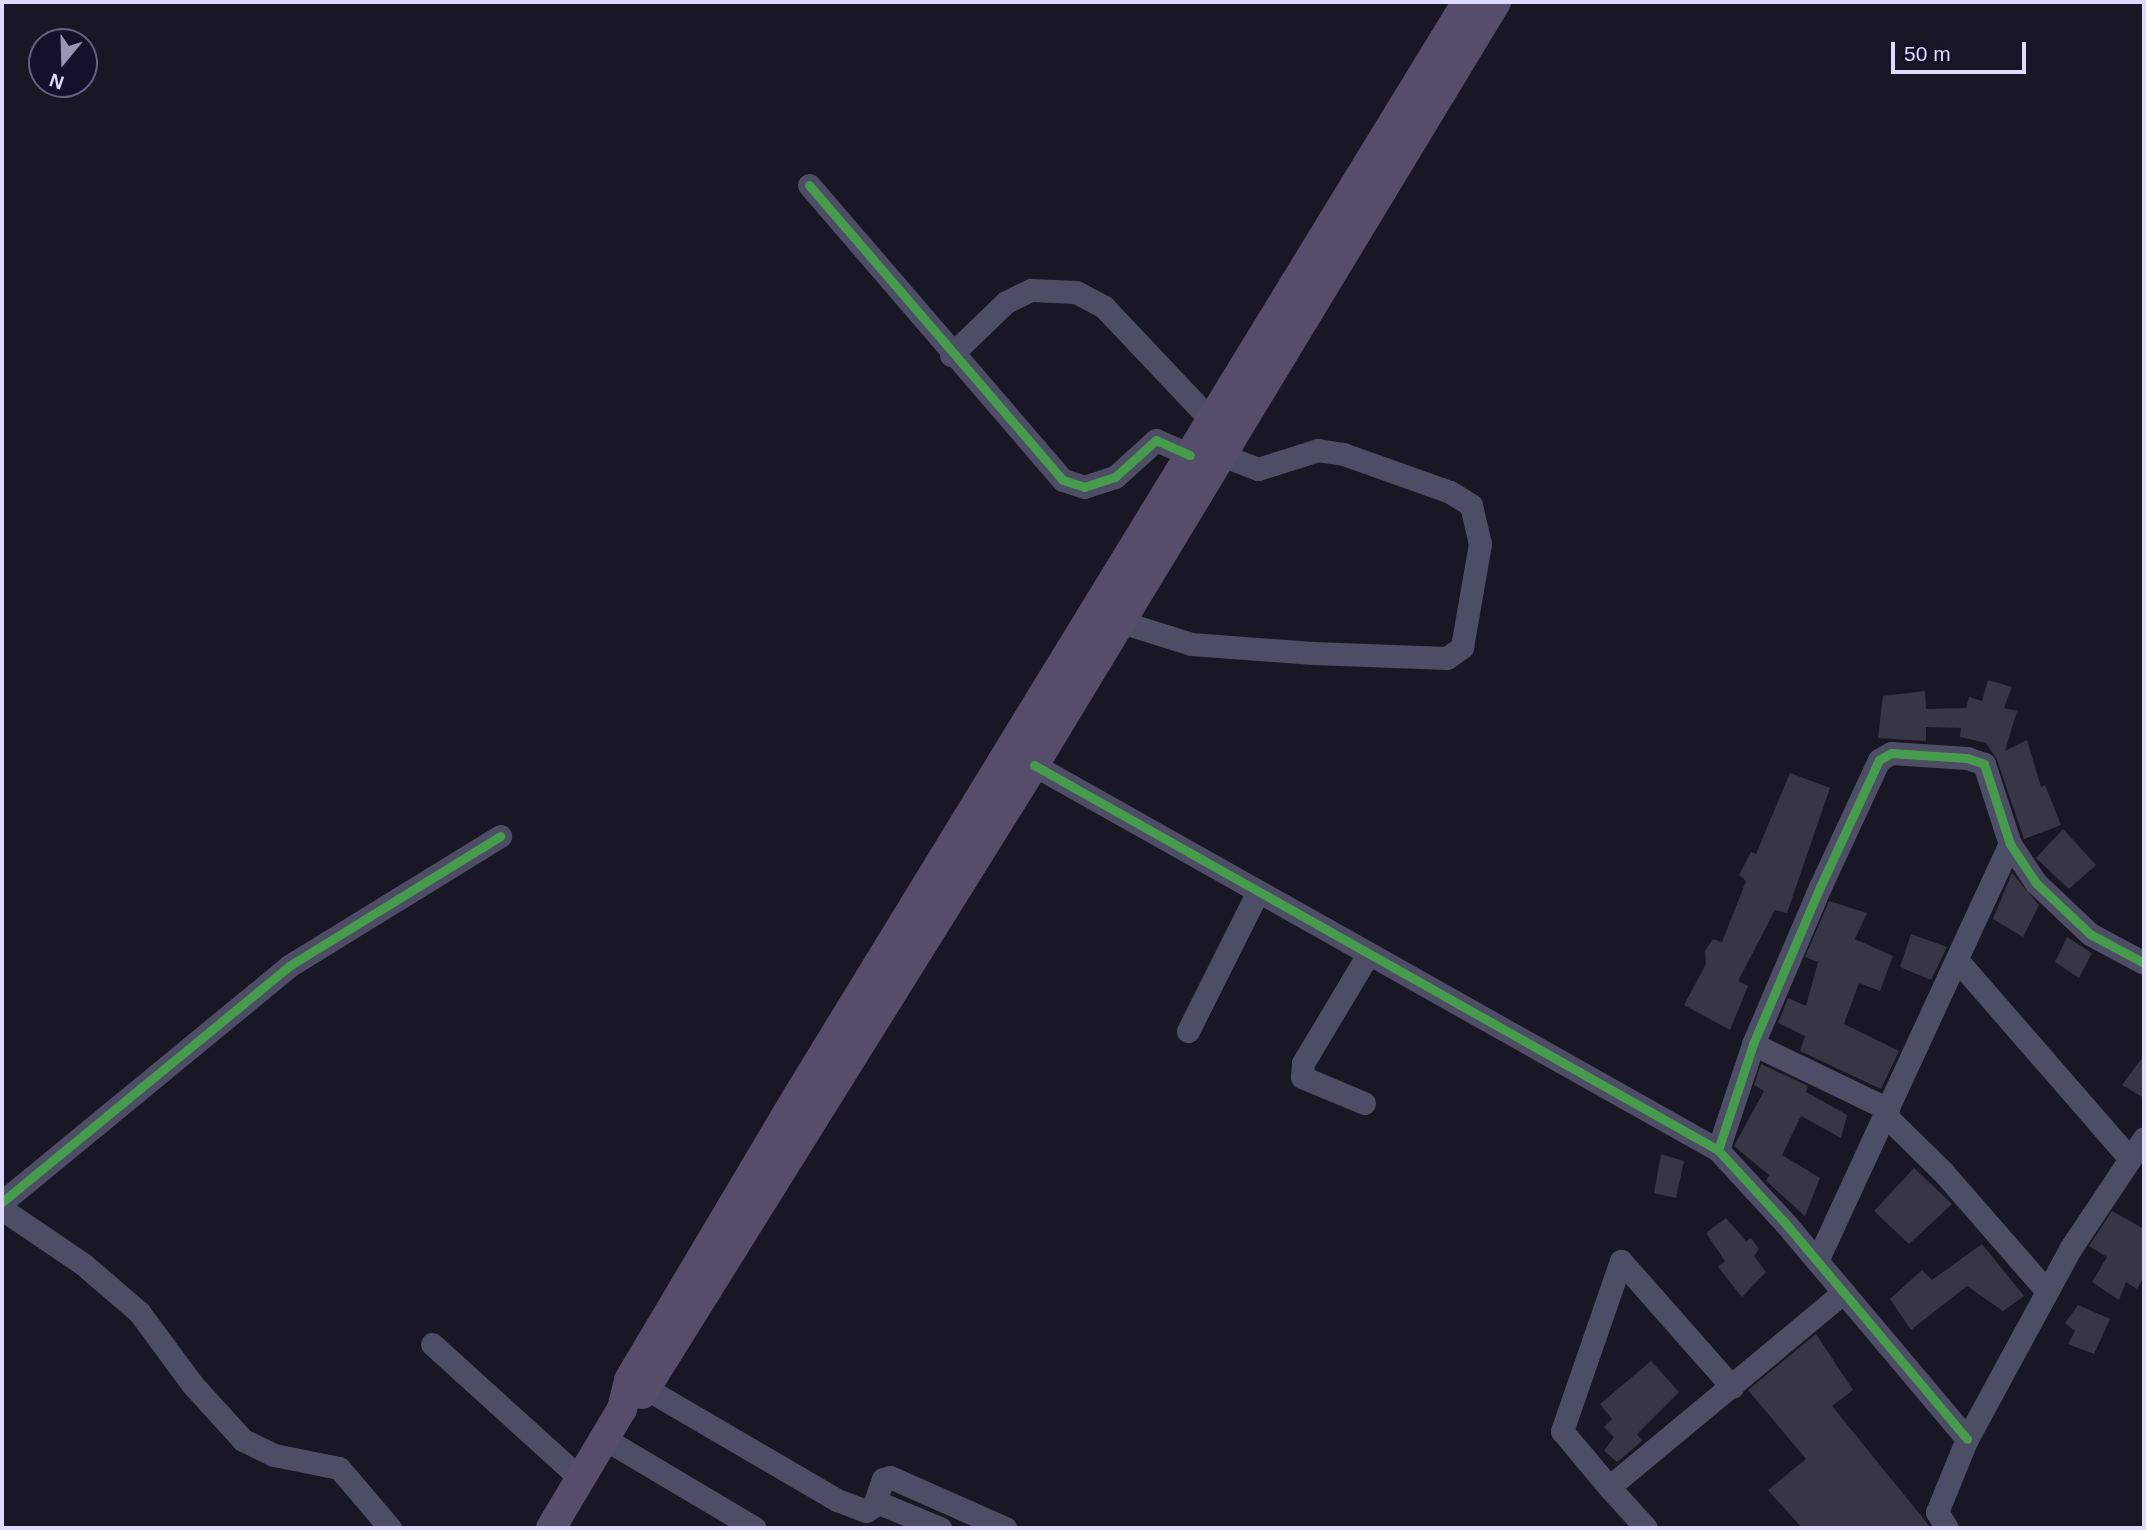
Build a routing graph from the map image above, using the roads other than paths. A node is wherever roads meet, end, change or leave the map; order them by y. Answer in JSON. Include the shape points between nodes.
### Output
{"nodes":[{"id":1,"x":1467,"y":2,"type":"edge"},
{"id":2,"x":1496,"y":2,"type":"edge"},
{"id":3,"x":809,"y":185,"type":"dead end"},
{"id":4,"x":951,"y":355,"type":"junction"},
{"id":5,"x":1211,"y":420,"type":"junction"},
{"id":6,"x":1189,"y":455,"type":"junction"},
{"id":7,"x":1222,"y":455,"type":"junction"},
{"id":8,"x":1121,"y":622,"type":"junction"},
{"id":9,"x":1034,"y":765,"type":"junction"},
{"id":10,"x":500,"y":836,"type":"dead end"},
{"id":11,"x":2010,"y":844,"type":"junction"},
{"id":12,"x":1257,"y":893,"type":"junction"},
{"id":13,"x":1367,"y":956,"type":"junction"},
{"id":14,"x":1958,"y":961,"type":"junction"},
{"id":15,"x":2144,"y":962,"type":"edge"},
{"id":16,"x":1188,"y":1031,"type":"dead end"},
{"id":17,"x":1753,"y":1044,"type":"junction"},
{"id":18,"x":1364,"y":1104,"type":"dead end"},
{"id":19,"x":1887,"y":1112,"type":"junction"},
{"id":20,"x":2144,"y":1138,"type":"edge"},
{"id":21,"x":1718,"y":1150,"type":"junction"},
{"id":22,"x":2130,"y":1159,"type":"junction"},
{"id":23,"x":2,"y":1202,"type":"edge"},
{"id":24,"x":2,"y":1209,"type":"edge"},
{"id":25,"x":1817,"y":1261,"type":"junction"},
{"id":26,"x":2046,"y":1290,"type":"junction"},
{"id":27,"x":1843,"y":1292,"type":"junction"},
{"id":28,"x":432,"y":1344,"type":"dead end"},
{"id":29,"x":1732,"y":1387,"type":"junction"},
{"id":30,"x":647,"y":1390,"type":"junction"},
{"id":31,"x":622,"y":1409,"type":"junction"},
{"id":32,"x":605,"y":1439,"type":"junction"},
{"id":33,"x":1967,"y":1439,"type":"junction"},
{"id":34,"x":581,"y":1479,"type":"junction"},
{"id":35,"x":1609,"y":1487,"type":"junction"},
{"id":36,"x":875,"y":1502,"type":"junction"},
{"id":37,"x":390,"y":1528,"type":"edge"},
{"id":38,"x":551,"y":1528,"type":"edge"},
{"id":39,"x":755,"y":1528,"type":"edge"},
{"id":40,"x":940,"y":1528,"type":"edge"},
{"id":41,"x":1005,"y":1528,"type":"edge"},
{"id":42,"x":1646,"y":1528,"type":"edge"},
{"id":43,"x":1947,"y":1528,"type":"edge"}],
"edges":[{"from":1,"to":5,"type":"main road"},
{"from":2,"to":7,"type":"main road"},
{"from":3,"to":4,"type":"street"},
{"from":4,"to":5,"type":"street","via":[[1006,302],[1031,290],[1076,292],[1104,307]]},
{"from":4,"to":6,"type":"street","via":[[1063,480],[1084,487],[1115,477],[1156,440]]},
{"from":5,"to":6,"type":"main road"},
{"from":6,"to":31,"type":"main road","via":[[790,1108],[629,1380]]},
{"from":7,"to":8,"type":"main road"},
{"from":7,"to":8,"type":"street","via":[[1258,469],[1318,450],[1343,454],[1450,492],[1471,505],[1480,544],[1462,648],[1447,658],[1191,644]]},
{"from":8,"to":9,"type":"main road"},
{"from":9,"to":12,"type":"street"},
{"from":9,"to":30,"type":"main road"},
{"from":10,"to":23,"type":"street","via":[[289,966]]},
{"from":11,"to":14,"type":"street"},
{"from":11,"to":15,"type":"street","via":[[2036,883],[2090,934]]},
{"from":11,"to":17,"type":"street","via":[[1984,764],[1967,758],[1891,753],[1879,760]]},
{"from":12,"to":13,"type":"street"},
{"from":12,"to":16,"type":"street"},
{"from":13,"to":18,"type":"street","via":[[1303,1063],[1302,1077]]},
{"from":13,"to":21,"type":"street"},
{"from":14,"to":19,"type":"street"},
{"from":14,"to":22,"type":"street"},
{"from":17,"to":19,"type":"street"},
{"from":17,"to":21,"type":"street"},
{"from":19,"to":25,"type":"street"},
{"from":19,"to":26,"type":"street"},
{"from":20,"to":22,"type":"street"},
{"from":21,"to":25,"type":"street"},
{"from":22,"to":26,"type":"street"},
{"from":24,"to":37,"type":"street","via":[[83,1264],[139,1312],[192,1384],[243,1440],[274,1455],[339,1468]]},
{"from":25,"to":27,"type":"street"},
{"from":26,"to":33,"type":"street"},
{"from":27,"to":29,"type":"street"},
{"from":27,"to":33,"type":"street"},
{"from":28,"to":34,"type":"street"},
{"from":29,"to":35,"type":"street"},
{"from":29,"to":35,"type":"street","via":[[1621,1261],[1562,1431]]},
{"from":30,"to":31,"type":"main road"},
{"from":30,"to":36,"type":"street","via":[[837,1500],[866,1511]]},
{"from":31,"to":32,"type":"main road"},
{"from":32,"to":34,"type":"main road"},
{"from":32,"to":39,"type":"street"},
{"from":33,"to":43,"type":"street","via":[[1937,1512]]},
{"from":34,"to":38,"type":"main road"},
{"from":35,"to":42,"type":"street"},
{"from":36,"to":40,"type":"street"},
{"from":36,"to":41,"type":"street","via":[[883,1479],[890,1476]]}]}
